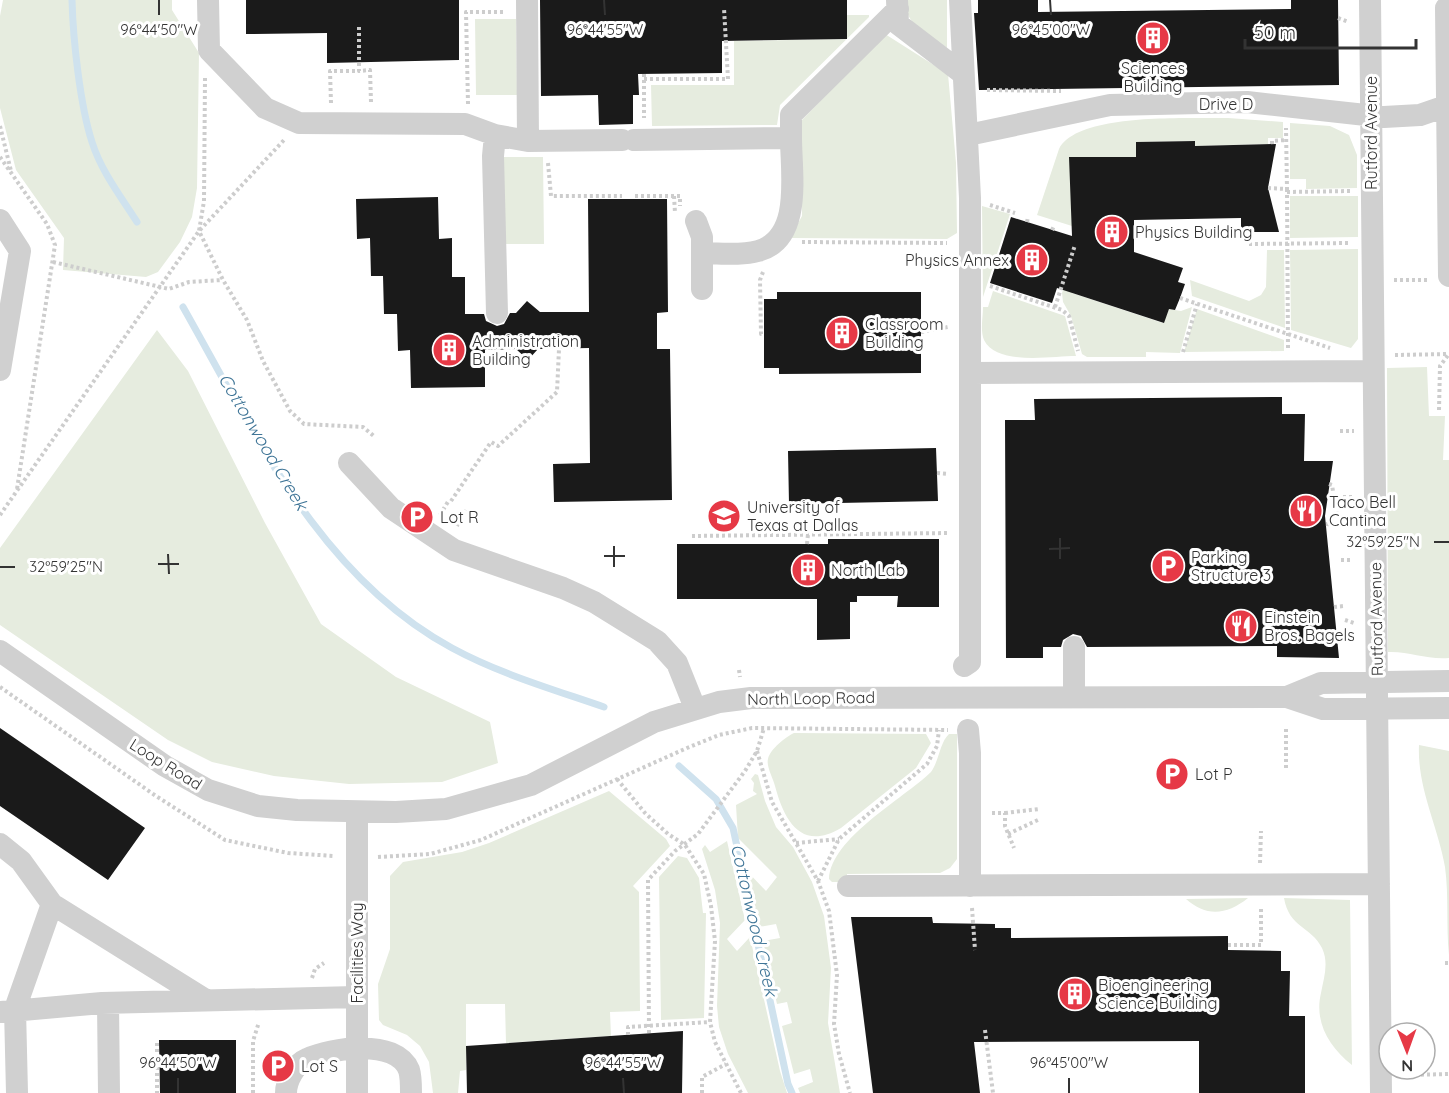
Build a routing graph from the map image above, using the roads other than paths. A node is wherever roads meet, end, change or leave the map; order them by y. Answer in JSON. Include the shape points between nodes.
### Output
{"nodes":[{"id":1,"x":208,"y":0,"type":"edge"},
{"id":2,"x":960,"y":0,"type":"edge"},
{"id":3,"x":1370,"y":0,"type":"edge"},
{"id":4,"x":898,"y":4,"type":"edge"},
{"id":5,"x":1446,"y":5,"type":"edge"},
{"id":6,"x":527,"y":6,"type":"edge"},
{"id":7,"x":962,"y":73,"type":"junction"},
{"id":8,"x":1448,"y":106,"type":"edge"},
{"id":9,"x":1371,"y":116,"type":"junction"},
{"id":10,"x":495,"y":135,"type":"junction"},
{"id":11,"x":968,"y":135,"type":"junction"},
{"id":12,"x":791,"y":138,"type":"junction"},
{"id":13,"x":539,"y":141,"type":"junction"},
{"id":14,"x":0,"y":220,"type":"edge"},
{"id":15,"x":696,"y":221,"type":"dead end"},
{"id":16,"x":702,"y":253,"type":"junction"},
{"id":17,"x":1449,"y":276,"type":"edge"},
{"id":18,"x":702,"y":289,"type":"dead end"},
{"id":19,"x":497,"y":314,"type":"dead end"},
{"id":20,"x":0,"y":370,"type":"edge"},
{"id":21,"x":1373,"y":370,"type":"junction"},
{"id":22,"x":970,"y":373,"type":"junction"},
{"id":23,"x":349,"y":463,"type":"dead end"},
{"id":24,"x":1074,"y":646,"type":"dead end"},
{"id":25,"x":0,"y":651,"type":"edge"},
{"id":26,"x":964,"y":666,"type":"dead end"},
{"id":27,"x":1376,"y":681,"type":"junction"},
{"id":28,"x":1449,"y":681,"type":"edge"},
{"id":29,"x":1074,"y":696,"type":"junction"},
{"id":30,"x":1287,"y":696,"type":"junction"},
{"id":31,"x":695,"y":708,"type":"junction"},
{"id":32,"x":1449,"y":708,"type":"edge"},
{"id":33,"x":1377,"y":709,"type":"junction"},
{"id":34,"x":968,"y":730,"type":"road end"},
{"id":35,"x":357,"y":812,"type":"junction"},
{"id":36,"x":0,"y":844,"type":"edge"},
{"id":37,"x":1379,"y":884,"type":"junction"},
{"id":38,"x":848,"y":886,"type":"dead end"},
{"id":39,"x":970,"y":886,"type":"junction"},
{"id":40,"x":52,"y":904,"type":"junction"},
{"id":41,"x":356,"y":997,"type":"junction"},
{"id":42,"x":206,"y":1000,"type":"junction"},
{"id":43,"x":108,"y":1003,"type":"junction"},
{"id":44,"x":8,"y":1011,"type":"edge"},
{"id":45,"x":356,"y":1048,"type":"junction"},
{"id":46,"x":17,"y":1093,"type":"edge"},
{"id":47,"x":109,"y":1093,"type":"edge"},
{"id":48,"x":286,"y":1093,"type":"edge"},
{"id":49,"x":357,"y":1093,"type":"edge"},
{"id":50,"x":411,"y":1093,"type":"edge"},
{"id":51,"x":1381,"y":1093,"type":"edge"}],
"edges":[{"from":1,"to":10,"type":"street","via":[[209,50],[265,108],[299,123],[469,126]]},
{"from":2,"to":7,"type":"street"},
{"from":3,"to":9,"type":"street","name":"Rutford Avenue"},
{"from":4,"to":7,"type":"street","via":[[898,24]]},
{"from":4,"to":12,"type":"street","via":[[791,115]]},
{"from":5,"to":8,"type":"street"},
{"from":6,"to":13,"type":"street"},
{"from":7,"to":11,"type":"street"},
{"from":8,"to":9,"type":"street","name":"Drive D","via":[[1407,117]]},
{"from":8,"to":17,"type":"street"},
{"from":9,"to":11,"type":"street","name":"Drive D","via":[[1246,102],[1110,105]]},
{"from":9,"to":21,"type":"street","name":"Rutford Avenue"},
{"from":10,"to":13,"type":"street"},
{"from":10,"to":19,"type":"street"},
{"from":11,"to":22,"type":"street"},
{"from":12,"to":13,"type":"street"},
{"from":12,"to":16,"type":"street","via":[[791,207],[783,233],[760,251]]},
{"from":14,"to":20,"type":"street","via":[[20,251]]},
{"from":15,"to":16,"type":"street"},
{"from":16,"to":18,"type":"street"},
{"from":21,"to":22,"type":"street"},
{"from":21,"to":27,"type":"street","name":"Rutford Avenue"},
{"from":22,"to":26,"type":"street","via":[[970,662]]},
{"from":23,"to":31,"type":"street","via":[[391,508],[454,550],[563,588],[603,606],[657,641],[677,663]]},
{"from":24,"to":29,"type":"street"},
{"from":25,"to":35,"type":"street","name":"Loop Road","via":[[165,766],[208,790],[258,806]]},
{"from":27,"to":28,"type":"street","name":"North Loop Road"},
{"from":27,"to":30,"type":"street","name":"North Loop Road","via":[[1322,683]]},
{"from":27,"to":33,"type":"street","name":"Rutford Avenue"},
{"from":29,"to":30,"type":"street","name":"North Loop Road"},
{"from":29,"to":31,"type":"street","name":"North Loop Road","via":[[751,698]]},
{"from":30,"to":33,"type":"street","name":"North Loop Road","via":[[1323,709]]},
{"from":31,"to":35,"type":"street","name":"North Loop Road","via":[[614,740],[531,785],[489,798],[446,809]]},
{"from":32,"to":33,"type":"street","name":"North Loop Road"},
{"from":33,"to":37,"type":"street","name":"Rutford Avenue"},
{"from":34,"to":39,"type":"street"},
{"from":35,"to":41,"type":"street","name":"Facilities Way"},
{"from":36,"to":40,"type":"street","via":[[21,861]]},
{"from":37,"to":39,"type":"street"},
{"from":37,"to":51,"type":"street","name":"Rutford Avenue"},
{"from":38,"to":39,"type":"street"},
{"from":40,"to":42,"type":"street"},
{"from":40,"to":44,"type":"street"},
{"from":41,"to":42,"type":"street"},
{"from":41,"to":45,"type":"street","name":"Facilities Way"},
{"from":42,"to":43,"type":"street"},
{"from":43,"to":44,"type":"street"},
{"from":43,"to":47,"type":"street"},
{"from":44,"to":46,"type":"street"},
{"from":45,"to":48,"type":"street","via":[[306,1059],[292,1072]]},
{"from":45,"to":49,"type":"street","name":"Facilities Way"},
{"from":45,"to":50,"type":"street","via":[[382,1049],[399,1058],[409,1070]]}]}
